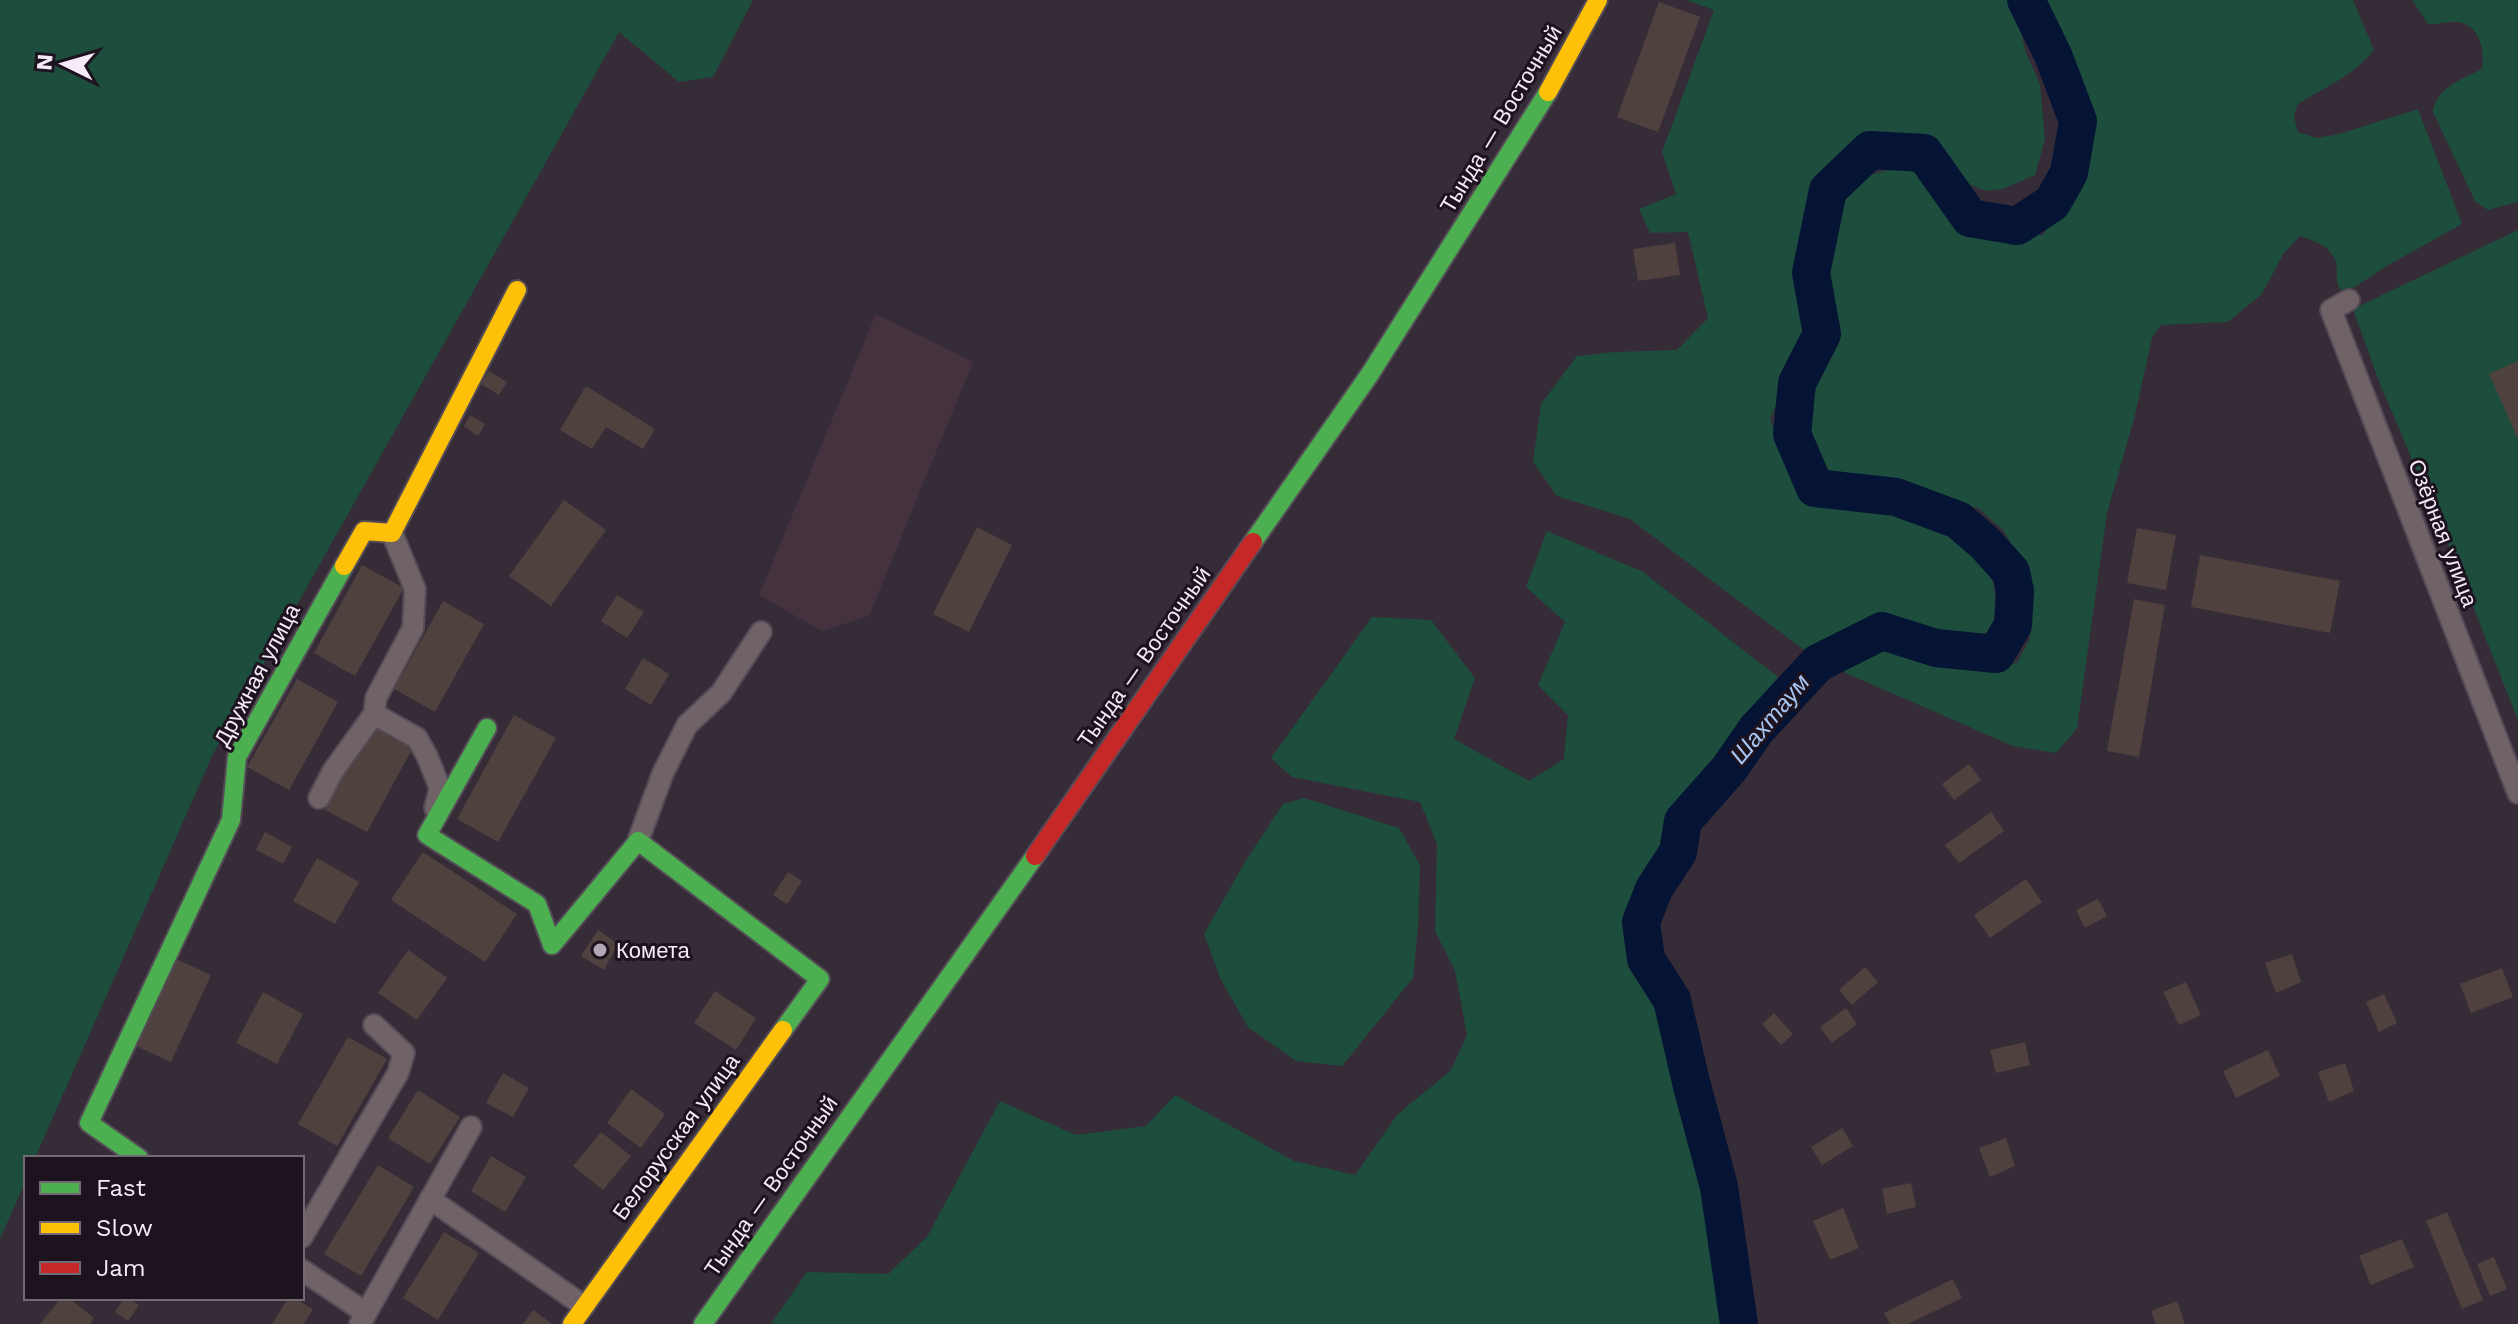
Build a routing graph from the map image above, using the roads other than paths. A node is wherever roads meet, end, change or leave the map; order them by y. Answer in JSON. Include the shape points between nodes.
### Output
{"nodes":[{"id":1,"x":1598,"y":0,"type":"edge"},
{"id":2,"x":517,"y":290,"type":"dead end"},
{"id":3,"x":2349,"y":300,"type":"dead end"},
{"id":4,"x":392,"y":533,"type":"junction"},
{"id":5,"x":761,"y":632,"type":"dead end"},
{"id":6,"x":374,"y":714,"type":"junction"},
{"id":7,"x":487,"y":728,"type":"dead end"},
{"id":8,"x":2518,"y":793,"type":"edge"},
{"id":9,"x":319,"y":798,"type":"dead end"},
{"id":10,"x":427,"y":835,"type":"junction"},
{"id":11,"x":638,"y":841,"type":"junction"},
{"id":12,"x":374,"y":1025,"type":"dead end"},
{"id":13,"x":471,"y":1127,"type":"dead end"},
{"id":14,"x":136,"y":1156,"type":"edge"},
{"id":15,"x":430,"y":1199,"type":"junction"},
{"id":16,"x":304,"y":1234,"type":"edge"},
{"id":17,"x":304,"y":1272,"type":"edge"},
{"id":18,"x":584,"y":1306,"type":"junction"},
{"id":19,"x":363,"y":1319,"type":"edge"},
{"id":20,"x":572,"y":1324,"type":"edge"},
{"id":21,"x":703,"y":1324,"type":"edge"}],
"edges":[{"from":1,"to":21,"type":"street","name":"Тында — Восточный","via":[[1560,73],[1370,374]]},
{"from":2,"to":4,"type":"street"},
{"from":3,"to":8,"type":"street","name":"Озёрная улица","via":[[2331,310]]},
{"from":4,"to":6,"type":"street","via":[[415,589],[413,628],[376,698]]},
{"from":4,"to":14,"type":"street","name":"Дружная улица","via":[[364,531],[237,757],[231,820],[89,1123]]},
{"from":5,"to":11,"type":"street","via":[[721,693],[687,725]]},
{"from":6,"to":9,"type":"street"},
{"from":6,"to":10,"type":"street","via":[[417,738],[427,756],[440,788]]},
{"from":7,"to":10,"type":"street"},
{"from":10,"to":11,"type":"street","via":[[537,904],[552,945]]},
{"from":11,"to":18,"type":"street","name":"Белорусская улица","via":[[820,979]]},
{"from":12,"to":16,"type":"street","via":[[404,1053],[398,1073]]},
{"from":13,"to":15,"type":"street"},
{"from":15,"to":18,"type":"street"},
{"from":15,"to":19,"type":"street"},
{"from":17,"to":19,"type":"street"},
{"from":18,"to":20,"type":"street","name":"Белорусская улица"}]}
